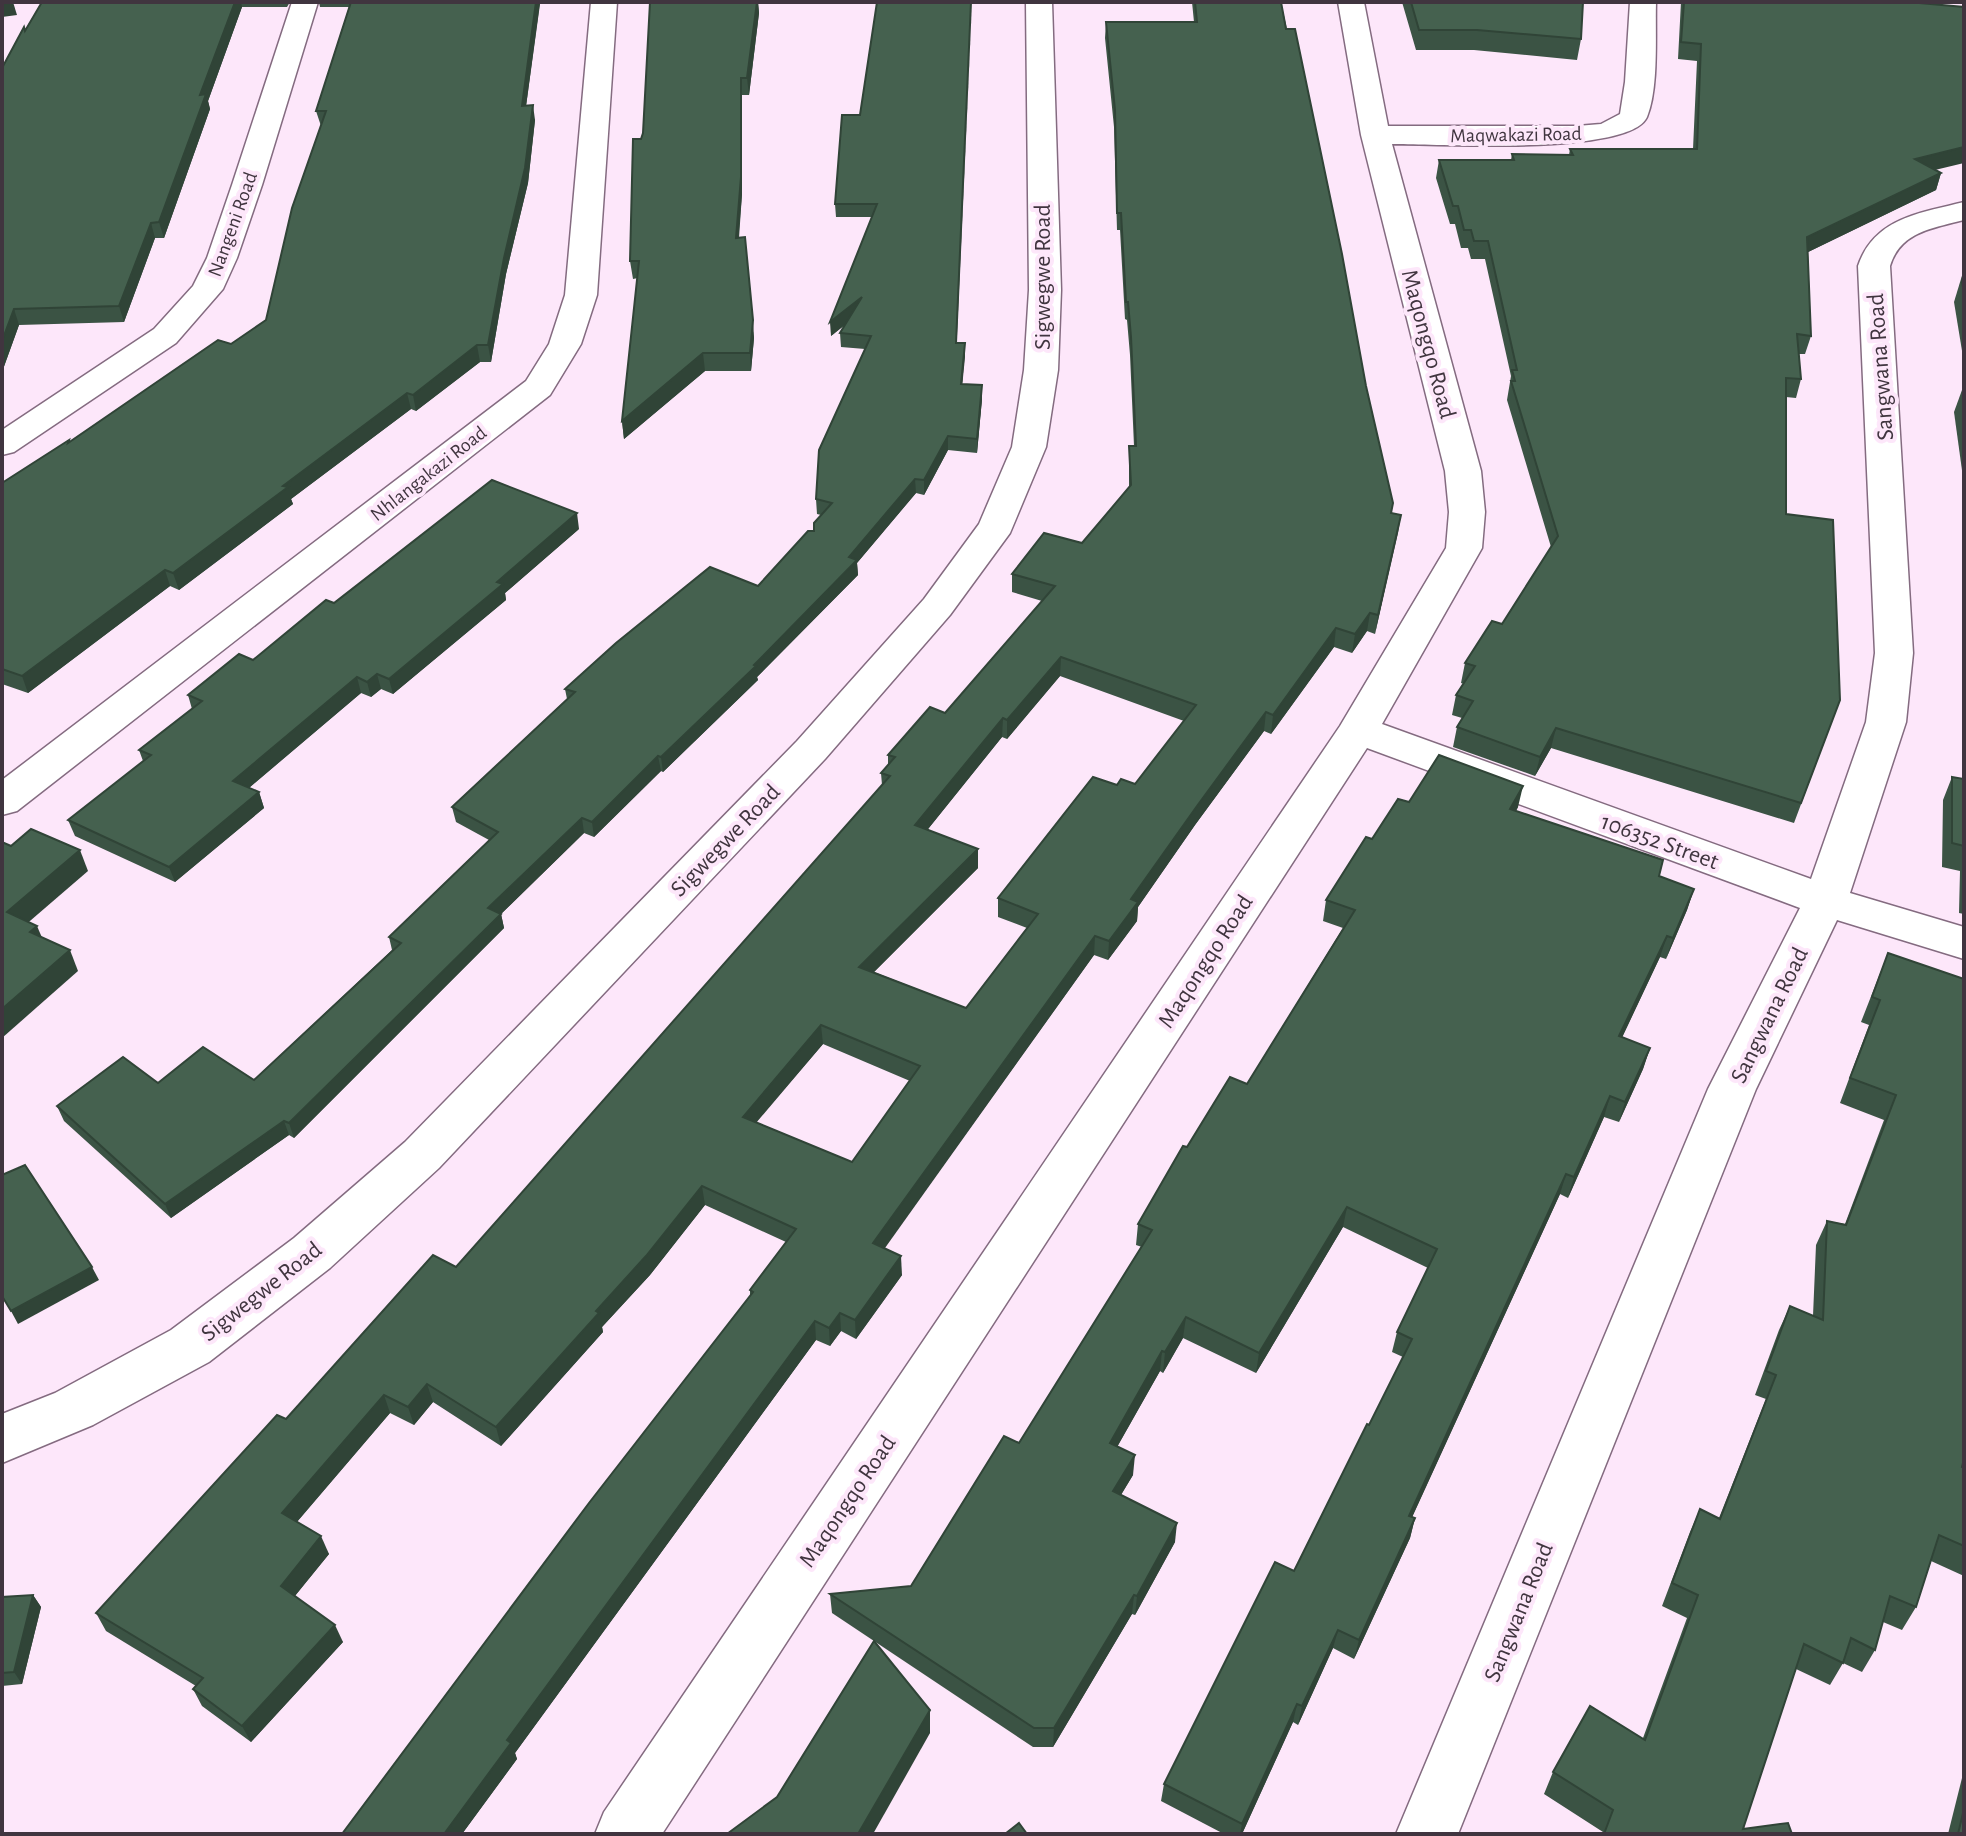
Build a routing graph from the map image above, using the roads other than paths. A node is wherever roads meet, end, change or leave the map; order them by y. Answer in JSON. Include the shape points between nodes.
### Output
{"nodes":[{"id":1,"x":305,"y":2,"type":"edge"},
{"id":2,"x":604,"y":2,"type":"edge"},
{"id":3,"x":1039,"y":2,"type":"edge"},
{"id":4,"x":1351,"y":2,"type":"edge"},
{"id":5,"x":1643,"y":2,"type":"edge"},
{"id":6,"x":1375,"y":135,"type":"junction"},
{"id":7,"x":1964,"y":211,"type":"edge"},
{"id":8,"x":2,"y":445,"type":"edge"},
{"id":9,"x":1358,"y":730,"type":"junction"},
{"id":10,"x":2,"y":801,"type":"edge"},
{"id":11,"x":1825,"y":901,"type":"junction"},
{"id":12,"x":1964,"y":943,"type":"edge"},
{"id":13,"x":2,"y":1439,"type":"edge"},
{"id":14,"x":626,"y":1834,"type":"edge"},
{"id":15,"x":1427,"y":1834,"type":"edge"}],
"edges":[{"from":1,"to":8,"type":"street","name":"Nangeni Road","via":[[247,185],[207,289],[165,336]]},
{"from":2,"to":10,"type":"street","name":"Nhlangakazi Road","via":[[581,295],[569,340],[538,388]]},
{"from":3,"to":13,"type":"street","name":"Sigwegwe Road","via":[[1045,290],[1041,370],[1029,447],[997,525],[937,607],[811,750],[422,1155],[312,1253],[190,1346],[74,1409]]},
{"from":4,"to":6,"type":"street","name":"Maqongqo Road"},
{"from":5,"to":6,"type":"street","name":"Maqwakazi Road","via":[[1633,117],[1620,127],[1577,135]]},
{"from":6,"to":9,"type":"street","name":"Maqongqo Road","via":[[1463,471],[1467,512],[1464,548]]},
{"from":7,"to":11,"type":"street","name":"Sangwana Road","via":[[1888,236],[1876,253],[1894,653],[1886,722]]},
{"from":9,"to":11,"type":"street","name":"106352 Street"},
{"from":9,"to":14,"type":"street","name":"Maqongqo Road"},
{"from":11,"to":12,"type":"street","name":"106352 Street"},
{"from":11,"to":15,"type":"street","name":"Sangwana Road","via":[[1732,1089]]}]}
